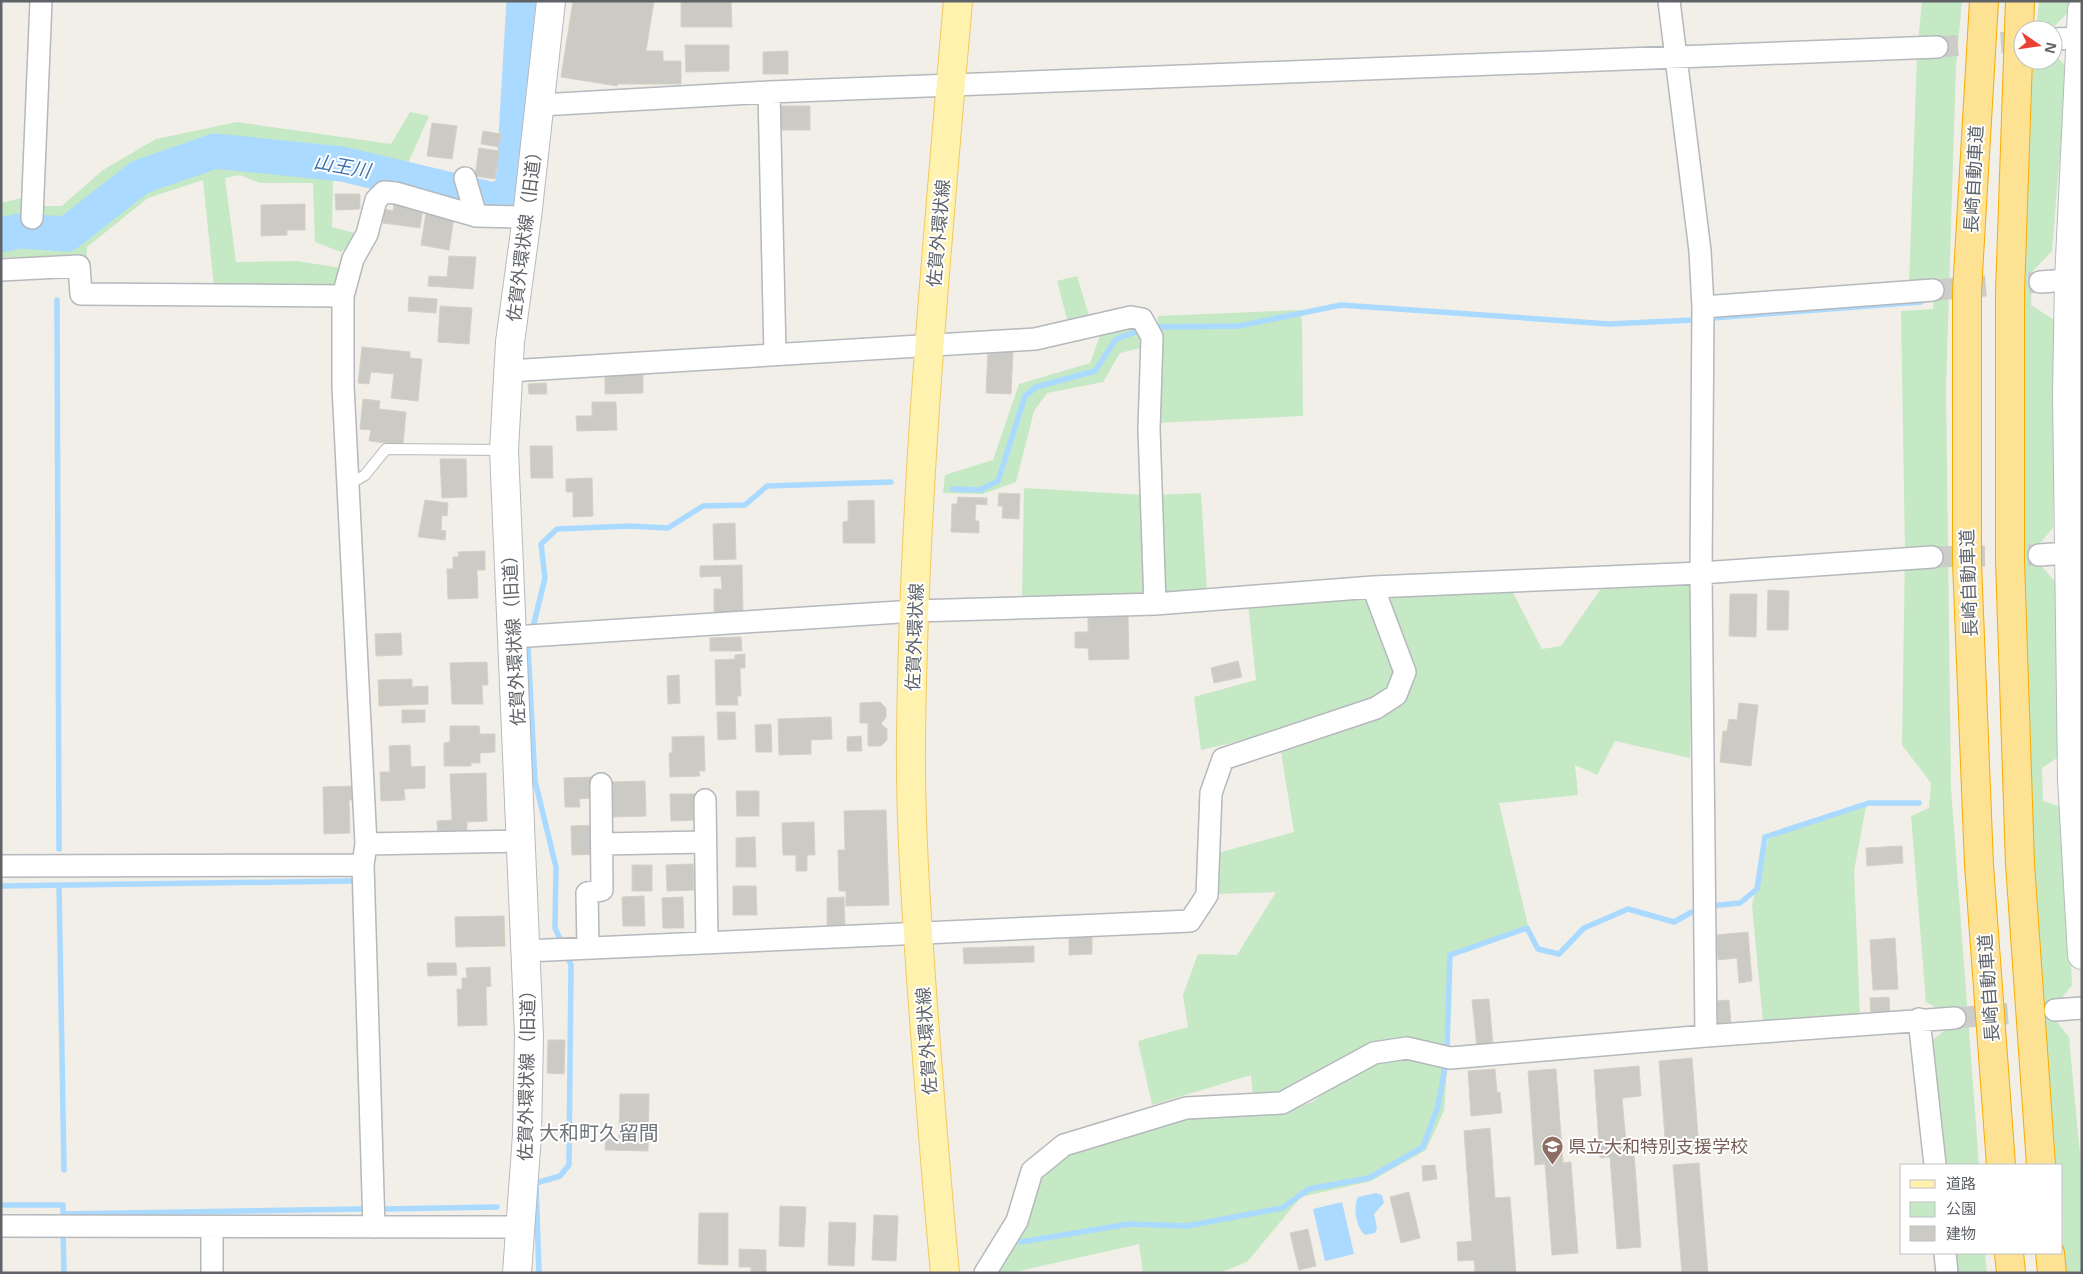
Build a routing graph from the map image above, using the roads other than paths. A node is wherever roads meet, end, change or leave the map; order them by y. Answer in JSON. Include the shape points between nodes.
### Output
{"nodes":[{"id":1,"x":41,"y":1,"type":"edge"},
{"id":2,"x":551,"y":1,"type":"edge"},
{"id":3,"x":958,"y":1,"type":"edge"},
{"id":4,"x":1669,"y":1,"type":"edge"},
{"id":5,"x":1984,"y":1,"type":"edge"},
{"id":6,"x":2020,"y":1,"type":"edge"},
{"id":7,"x":2082,"y":10,"type":"edge"},
{"id":8,"x":2071,"y":39,"type":"edge"},
{"id":9,"x":1937,"y":47,"type":"tunnel mouth"},
{"id":10,"x":1675,"y":56,"type":"junction"},
{"id":11,"x":951,"y":86,"type":"junction"},
{"id":12,"x":769,"y":92,"type":"junction"},
{"id":13,"x":541,"y":105,"type":"junction"},
{"id":14,"x":465,"y":178,"type":"dead end"},
{"id":15,"x":476,"y":216,"type":"junction"},
{"id":16,"x":32,"y":218,"type":"dead end"},
{"id":17,"x":527,"y":218,"type":"junction"},
{"id":18,"x":1,"y":270,"type":"edge"},
{"id":19,"x":2075,"y":280,"type":"edge"},
{"id":20,"x":2040,"y":282,"type":"tunnel mouth"},
{"id":21,"x":1933,"y":290,"type":"tunnel mouth"},
{"id":22,"x":343,"y":296,"type":"junction"},
{"id":23,"x":1703,"y":308,"type":"junction"},
{"id":24,"x":928,"y":345,"type":"junction"},
{"id":25,"x":775,"y":354,"type":"junction"},
{"id":26,"x":508,"y":371,"type":"junction"},
{"id":27,"x":504,"y":450,"type":"junction"},
{"id":28,"x":348,"y":485,"type":"junction"},
{"id":29,"x":2075,"y":553,"type":"edge"},
{"id":30,"x":2039,"y":555,"type":"tunnel mouth"},
{"id":31,"x":1932,"y":557,"type":"tunnel mouth"},
{"id":32,"x":1701,"y":573,"type":"junction"},
{"id":33,"x":1373,"y":587,"type":"junction"},
{"id":34,"x":1156,"y":604,"type":"junction"},
{"id":35,"x":915,"y":611,"type":"junction"},
{"id":36,"x":513,"y":637,"type":"junction"},
{"id":37,"x":601,"y":784,"type":"dead end"},
{"id":38,"x":705,"y":800,"type":"dead end"},
{"id":39,"x":522,"y":841,"type":"junction"},
{"id":40,"x":706,"y":842,"type":"junction"},
{"id":41,"x":602,"y":844,"type":"junction"},
{"id":42,"x":364,"y":854,"type":"junction"},
{"id":43,"x":1,"y":866,"type":"edge"},
{"id":44,"x":918,"y":932,"type":"junction"},
{"id":45,"x":707,"y":942,"type":"junction"},
{"id":46,"x":583,"y":948,"type":"junction"},
{"id":47,"x":538,"y":950,"type":"junction"},
{"id":48,"x":2082,"y":955,"type":"edge"},
{"id":49,"x":2082,"y":1008,"type":"edge"},
{"id":50,"x":2055,"y":1010,"type":"tunnel mouth"},
{"id":51,"x":1954,"y":1018,"type":"tunnel mouth"},
{"id":52,"x":1919,"y":1019,"type":"junction"},
{"id":53,"x":1706,"y":1036,"type":"junction"},
{"id":54,"x":1935,"y":1164,"type":"edge"},
{"id":55,"x":2001,"y":1164,"type":"edge"},
{"id":56,"x":2041,"y":1164,"type":"edge"},
{"id":57,"x":1,"y":1226,"type":"edge"},
{"id":58,"x":212,"y":1227,"type":"junction"},
{"id":59,"x":374,"y":1227,"type":"junction"},
{"id":60,"x":521,"y":1227,"type":"junction"},
{"id":61,"x":1945,"y":1254,"type":"edge"},
{"id":62,"x":2009,"y":1254,"type":"edge"},
{"id":63,"x":2050,"y":1254,"type":"edge"},
{"id":64,"x":212,"y":1273,"type":"edge"},
{"id":65,"x":517,"y":1273,"type":"edge"},
{"id":66,"x":945,"y":1273,"type":"edge"},
{"id":67,"x":985,"y":1273,"type":"edge"},
{"id":68,"x":1947,"y":1273,"type":"edge"},
{"id":69,"x":2012,"y":1273,"type":"edge"},
{"id":70,"x":2052,"y":1273,"type":"edge"}],
"edges":[{"from":1,"to":16,"type":"street"},
{"from":2,"to":13,"type":"street","name":"佐賀外環状線（旧道）"},
{"from":3,"to":11,"type":"main road","name":"佐賀外環状線"},
{"from":4,"to":10,"type":"street"},
{"from":5,"to":55,"type":"highway","name":"長崎自動車道","via":[[1967,292],[1966,562],[1979,865]]},
{"from":6,"to":56,"type":"highway","via":[[2010,293],[2010,561],[2020,864]]},
{"from":7,"to":8,"type":"street"},
{"from":8,"to":19,"type":"street"},
{"from":9,"to":10,"type":"street"},
{"from":10,"to":11,"type":"street"},
{"from":10,"to":23,"type":"street","via":[[1700,251]]},
{"from":11,"to":12,"type":"street"},
{"from":11,"to":24,"type":"main road","name":"佐賀外環状線"},
{"from":12,"to":13,"type":"street"},
{"from":12,"to":25,"type":"street"},
{"from":13,"to":17,"type":"street","name":"佐賀外環状線（旧道）"},
{"from":14,"to":15,"type":"street"},
{"from":15,"to":17,"type":"street"},
{"from":15,"to":22,"type":"street","via":[[396,192],[384,192],[376,200],[367,234],[353,259]]},
{"from":17,"to":26,"type":"street","name":"佐賀外環状線（旧道）"},
{"from":18,"to":22,"type":"street","via":[[78,266],[80,294]]},
{"from":19,"to":20,"type":"street"},
{"from":19,"to":29,"type":"street","via":[[2067,393]]},
{"from":21,"to":23,"type":"street"},
{"from":22,"to":28,"type":"street"},
{"from":23,"to":32,"type":"street"},
{"from":24,"to":25,"type":"street"},
{"from":24,"to":34,"type":"street","via":[[1035,339],[1131,317],[1147,328]]},
{"from":24,"to":35,"type":"main road","name":"佐賀外環状線"},
{"from":25,"to":26,"type":"street"},
{"from":26,"to":27,"type":"street","name":"佐賀外環状線（旧道）"},
{"from":27,"to":28,"type":"lane","via":[[386,450],[365,475]]},
{"from":27,"to":36,"type":"street","name":"佐賀外環状線（旧道）"},
{"from":28,"to":42,"type":"street"},
{"from":29,"to":30,"type":"street"},
{"from":29,"to":48,"type":"street","via":[[2071,619],[2072,779]]},
{"from":31,"to":32,"type":"street"},
{"from":32,"to":33,"type":"street"},
{"from":32,"to":53,"type":"street"},
{"from":33,"to":34,"type":"street"},
{"from":33,"to":44,"type":"street","via":[[1406,672],[1396,695],[1376,708],[1224,760],[1211,793],[1207,895],[1190,921]]},
{"from":34,"to":35,"type":"street"},
{"from":35,"to":36,"type":"street"},
{"from":35,"to":44,"type":"main road","name":"佐賀外環状線","via":[[911,738]]},
{"from":36,"to":39,"type":"street","name":"佐賀外環状線（旧道）"},
{"from":37,"to":41,"type":"street"},
{"from":38,"to":40,"type":"street"},
{"from":39,"to":42,"type":"street"},
{"from":39,"to":47,"type":"street","name":"佐賀外環状線（旧道）"},
{"from":40,"to":41,"type":"street"},
{"from":40,"to":45,"type":"street"},
{"from":41,"to":46,"type":"street","via":[[602,890],[587,893]]},
{"from":42,"to":43,"type":"street"},
{"from":42,"to":59,"type":"street"},
{"from":44,"to":45,"type":"street"},
{"from":44,"to":66,"type":"main road","name":"佐賀外環状線"},
{"from":45,"to":46,"type":"street"},
{"from":46,"to":47,"type":"street"},
{"from":47,"to":60,"type":"street","name":"佐賀外環状線（旧道）","via":[[529,1046]]},
{"from":49,"to":50,"type":"street"},
{"from":51,"to":52,"type":"street"},
{"from":52,"to":53,"type":"street"},
{"from":52,"to":54,"type":"street"},
{"from":53,"to":67,"type":"street","via":[[1450,1058],[1408,1048],[1374,1053],[1282,1103],[1186,1108],[1064,1145],[1032,1171],[1017,1221]]},
{"from":57,"to":58,"type":"street"},
{"from":58,"to":59,"type":"street"},
{"from":58,"to":64,"type":"street"},
{"from":59,"to":60,"type":"street"},
{"from":60,"to":65,"type":"street","name":"佐賀外環状線（旧道）"},
{"from":61,"to":68,"type":"street"},
{"from":62,"to":69,"type":"highway"},
{"from":63,"to":70,"type":"highway"}]}
